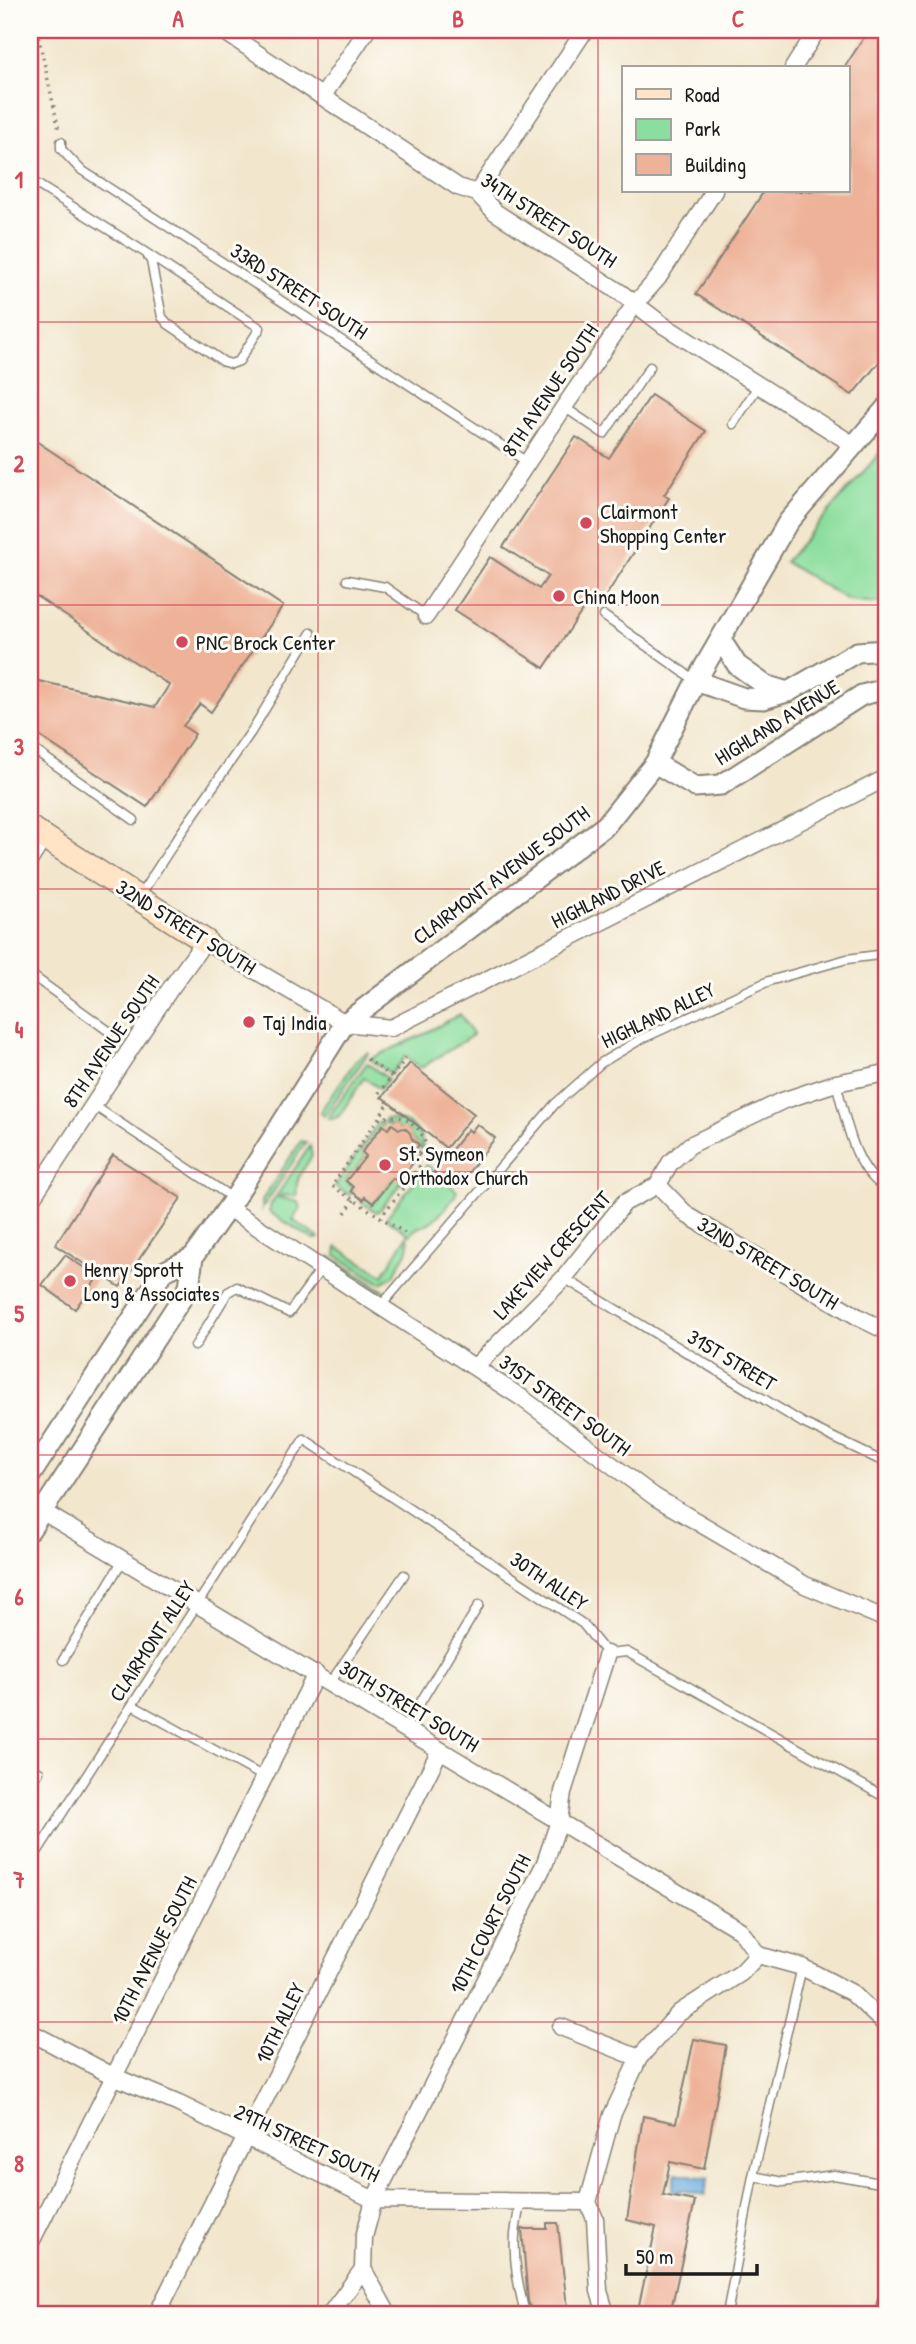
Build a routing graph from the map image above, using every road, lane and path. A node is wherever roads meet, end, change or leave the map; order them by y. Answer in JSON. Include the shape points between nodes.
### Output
{"nodes":[{"id":1,"x":37,"y":30,"type":"edge"},
{"id":2,"x":222,"y":30,"type":"edge"},
{"id":3,"x":367,"y":30,"type":"edge"},
{"id":4,"x":585,"y":30,"type":"edge"},
{"id":5,"x":817,"y":30,"type":"edge"},
{"id":6,"x":794,"y":66,"type":"edge"},
{"id":7,"x":322,"y":97,"type":"junction"},
{"id":8,"x":61,"y":142,"type":"joint"},
{"id":9,"x":30,"y":180,"type":"edge"},
{"id":10,"x":713,"y":192,"type":"edge"},
{"id":11,"x":477,"y":193,"type":"junction"},
{"id":12,"x":146,"y":253,"type":"junction"},
{"id":13,"x":635,"y":304,"type":"junction"},
{"id":14,"x":650,"y":368,"type":"dead end"},
{"id":15,"x":759,"y":385,"type":"junction"},
{"id":16,"x":564,"y":407,"type":"junction"},
{"id":17,"x":886,"y":408,"type":"edge"},
{"id":18,"x":733,"y":424,"type":"dead end"},
{"id":19,"x":854,"y":445,"type":"junction"},
{"id":20,"x":527,"y":462,"type":"junction"},
{"id":21,"x":347,"y":580,"type":"dead end"},
{"id":22,"x":426,"y":616,"type":"joint"},
{"id":23,"x":604,"y":616,"type":"dead end"},
{"id":24,"x":311,"y":633,"type":"dead end"},
{"id":25,"x":721,"y":640,"type":"junction"},
{"id":26,"x":886,"y":649,"type":"edge"},
{"id":27,"x":696,"y":681,"type":"junction"},
{"id":28,"x":886,"y":689,"type":"edge"},
{"id":29,"x":788,"y":692,"type":"junction"},
{"id":30,"x":30,"y":747,"type":"edge"},
{"id":31,"x":655,"y":763,"type":"junction"},
{"id":32,"x":886,"y":778,"type":"edge"},
{"id":33,"x":134,"y":820,"type":"dead end"},
{"id":34,"x":39,"y":834,"type":"edge"},
{"id":35,"x":30,"y":867,"type":"edge"},
{"id":36,"x":139,"y":898,"type":"junction"},
{"id":37,"x":205,"y":941,"type":"junction"},
{"id":38,"x":886,"y":954,"type":"edge"},
{"id":39,"x":30,"y":974,"type":"edge"},
{"id":40,"x":345,"y":1023,"type":"junction"},
{"id":41,"x":110,"y":1032,"type":"dead end"},
{"id":42,"x":407,"y":1057,"type":"dead end"},
{"id":43,"x":367,"y":1059,"type":"dead end"},
{"id":44,"x":886,"y":1073,"type":"edge"},
{"id":45,"x":392,"y":1077,"type":"junction"},
{"id":46,"x":836,"y":1083,"type":"junction"},
{"id":47,"x":93,"y":1105,"type":"junction"},
{"id":48,"x":377,"y":1120,"type":"junction"},
{"id":49,"x":658,"y":1185,"type":"junction"},
{"id":50,"x":886,"y":1188,"type":"edge"},
{"id":51,"x":354,"y":1200,"type":"junction"},
{"id":52,"x":30,"y":1201,"type":"edge"},
{"id":53,"x":231,"y":1203,"type":"junction"},
{"id":54,"x":345,"y":1213,"type":"dead end"},
{"id":55,"x":381,"y":1217,"type":"junction"},
{"id":56,"x":405,"y":1233,"type":"dead end"},
{"id":57,"x":193,"y":1257,"type":"junction"},
{"id":58,"x":321,"y":1269,"type":"junction"},
{"id":59,"x":564,"y":1278,"type":"junction"},
{"id":60,"x":379,"y":1308,"type":"junction"},
{"id":61,"x":886,"y":1331,"type":"edge"},
{"id":62,"x":195,"y":1346,"type":"dead end"},
{"id":63,"x":475,"y":1367,"type":"junction"},
{"id":64,"x":304,"y":1439,"type":"joint"},
{"id":65,"x":886,"y":1463,"type":"edge"},
{"id":66,"x":30,"y":1476,"type":"edge"},
{"id":67,"x":36,"y":1507,"type":"edge"},
{"id":68,"x":30,"y":1530,"type":"edge"},
{"id":69,"x":124,"y":1558,"type":"junction"},
{"id":70,"x":404,"y":1575,"type":"dead end"},
{"id":71,"x":198,"y":1603,"type":"junction"},
{"id":72,"x":480,"y":1605,"type":"dead end"},
{"id":73,"x":886,"y":1619,"type":"edge"},
{"id":74,"x":607,"y":1654,"type":"junction"},
{"id":75,"x":63,"y":1660,"type":"dead end"},
{"id":76,"x":316,"y":1674,"type":"junction"},
{"id":77,"x":330,"y":1683,"type":"junction"},
{"id":78,"x":132,"y":1705,"type":"junction"},
{"id":79,"x":405,"y":1728,"type":"junction"},
{"id":80,"x":440,"y":1750,"type":"junction"},
{"id":81,"x":30,"y":1766,"type":"edge"},
{"id":82,"x":264,"y":1777,"type":"junction"},
{"id":83,"x":31,"y":1784,"type":"edge"},
{"id":84,"x":886,"y":1798,"type":"edge"},
{"id":85,"x":559,"y":1821,"type":"junction"},
{"id":86,"x":30,"y":1863,"type":"edge"},
{"id":87,"x":758,"y":1955,"type":"junction"},
{"id":88,"x":802,"y":1967,"type":"junction"},
{"id":89,"x":886,"y":2025,"type":"edge"},
{"id":90,"x":561,"y":2027,"type":"dead end"},
{"id":91,"x":30,"y":2032,"type":"edge"},
{"id":92,"x":639,"y":2058,"type":"junction"},
{"id":93,"x":113,"y":2076,"type":"junction"},
{"id":94,"x":247,"y":2138,"type":"junction"},
{"id":95,"x":753,"y":2176,"type":"junction"},
{"id":96,"x":886,"y":2184,"type":"edge"},
{"id":97,"x":374,"y":2200,"type":"junction"},
{"id":98,"x":520,"y":2201,"type":"junction"},
{"id":99,"x":588,"y":2202,"type":"junction"},
{"id":100,"x":30,"y":2244,"type":"edge"},
{"id":101,"x":363,"y":2269,"type":"junction"},
{"id":102,"x":886,"y":2301,"type":"edge"},
{"id":103,"x":157,"y":2314,"type":"edge"},
{"id":104,"x":330,"y":2314,"type":"edge"},
{"id":105,"x":388,"y":2314,"type":"edge"},
{"id":106,"x":525,"y":2314,"type":"edge"},
{"id":107,"x":606,"y":2314,"type":"edge"},
{"id":108,"x":727,"y":2314,"type":"edge"},
{"id":109,"x":883,"y":2314,"type":"edge"}],
"edges":[{"from":1,"to":8,"type":"path"},
{"from":2,"to":7,"type":"street","name":"34TH STREET SOUTH"},
{"from":3,"to":7,"type":"street"},
{"from":4,"to":11,"type":"street"},
{"from":5,"to":6,"type":"street"},
{"from":7,"to":11,"type":"street","name":"34TH STREET SOUTH","via":[[457,187]]},
{"from":8,"to":20,"type":"lane","name":"33RD STREET SOUTH","via":[[61,149],[80,169]]},
{"from":9,"to":12,"type":"lane"},
{"from":10,"to":13,"type":"street","name":"8TH AVENUE SOUTH"},
{"from":11,"to":13,"type":"street","name":"34TH STREET SOUTH","via":[[495,212]]},
{"from":12,"to":12,"type":"lane","via":[[162,317],[168,324],[224,362],[239,361],[260,328]]},
{"from":13,"to":15,"type":"street","name":"34TH STREET SOUTH"},
{"from":13,"to":16,"type":"street","name":"8TH AVENUE SOUTH"},
{"from":14,"to":16,"type":"lane","via":[[604,434]]},
{"from":15,"to":18,"type":"lane"},
{"from":15,"to":19,"type":"street","name":"34TH STREET SOUTH"},
{"from":16,"to":20,"type":"street","name":"8TH AVENUE SOUTH"},
{"from":17,"to":19,"type":"street","name":"CLAIRMONT AVENUE SOUTH"},
{"from":19,"to":25,"type":"street","name":"CLAIRMONT AVENUE SOUTH","via":[[788,522]]},
{"from":20,"to":22,"type":"street","name":"8TH AVENUE SOUTH"},
{"from":21,"to":22,"type":"lane","via":[[385,587]]},
{"from":23,"to":27,"type":"lane"},
{"from":24,"to":36,"type":"lane","via":[[251,732]]},
{"from":25,"to":27,"type":"street","name":"CLAIRMONT AVENUE SOUTH"},
{"from":25,"to":29,"type":"street","name":"HIGHLAND AVENUE","via":[[737,665],[765,685]]},
{"from":26,"to":29,"type":"street","name":"HIGHLAND AVENUE","via":[[857,652]]},
{"from":27,"to":29,"type":"street","name":"HIGHLAND AVENUE","via":[[744,698],[764,699]]},
{"from":27,"to":31,"type":"street","name":"CLAIRMONT AVENUE SOUTH"},
{"from":28,"to":31,"type":"street","name":"HIGHLAND AVENUE","via":[[862,695],[721,785],[695,787]]},
{"from":30,"to":33,"type":"lane"},
{"from":31,"to":40,"type":"street","name":"CLAIRMONT AVENUE SOUTH","via":[[606,825]]},
{"from":32,"to":40,"type":"street","name":"HIGHLAND DRIVE","via":[[391,1028]]},
{"from":34,"to":35,"type":"lane"},
{"from":34,"to":36,"type":"main road","name":"32ND STREET SOUTH"},
{"from":36,"to":37,"type":"main road","name":"32ND STREET SOUTH"},
{"from":37,"to":40,"type":"street","name":"32ND STREET SOUTH"},
{"from":37,"to":47,"type":"street","name":"8TH AVENUE SOUTH"},
{"from":38,"to":60,"type":"lane","name":"HIGHLAND ALLEY","via":[[847,959],[769,981],[640,1039],[601,1063],[555,1104]]},
{"from":39,"to":41,"type":"lane"},
{"from":40,"to":53,"type":"street","name":"CLAIRMONT AVENUE SOUTH"},
{"from":42,"to":45,"type":"path"},
{"from":43,"to":45,"type":"path"},
{"from":44,"to":46,"type":"street","name":"LAKEVIEW CRESCENT"},
{"from":45,"to":48,"type":"path","via":[[378,1094],[389,1103]]},
{"from":46,"to":49,"type":"street","name":"LAKEVIEW CRESCENT","via":[[782,1101],[690,1145],[670,1163]]},
{"from":46,"to":50,"type":"lane","via":[[857,1154],[867,1173]]},
{"from":47,"to":52,"type":"street","name":"8TH AVENUE SOUTH"},
{"from":47,"to":53,"type":"lane"},
{"from":48,"to":51,"type":"path","via":[[332,1186]]},
{"from":48,"to":55,"type":"path","via":[[393,1116],[410,1120],[422,1134],[427,1151]]},
{"from":49,"to":59,"type":"street","name":"LAKEVIEW CRESCENT","via":[[624,1203]]},
{"from":49,"to":61,"type":"street","name":"32ND STREET SOUTH","via":[[687,1215]]},
{"from":51,"to":54,"type":"path"},
{"from":51,"to":55,"type":"path"},
{"from":53,"to":57,"type":"street","name":"CLAIRMONT AVENUE SOUTH"},
{"from":53,"to":58,"type":"street","name":"31ST STREET SOUTH"},
{"from":55,"to":56,"type":"path"},
{"from":57,"to":66,"type":"street","name":"CLAIRMONT AVENUE SOUTH","via":[[163,1272]]},
{"from":57,"to":67,"type":"street","name":"CLAIRMONT AVENUE SOUTH","via":[[190,1287]]},
{"from":58,"to":60,"type":"street","name":"31ST STREET SOUTH"},
{"from":58,"to":62,"type":"lane","via":[[289,1313],[237,1287],[228,1292]]},
{"from":59,"to":63,"type":"street","name":"LAKEVIEW CRESCENT"},
{"from":59,"to":65,"type":"lane","name":"31ST STREET","via":[[803,1423]]},
{"from":60,"to":63,"type":"street","name":"31ST STREET SOUTH"},
{"from":63,"to":73,"type":"street","name":"31ST STREET SOUTH","via":[[655,1497],[805,1585]]},
{"from":64,"to":71,"type":"lane","name":"CLAIRMONT ALLEY"},
{"from":64,"to":74,"type":"lane","name":"30TH ALLEY","via":[[583,1624]]},
{"from":67,"to":68,"type":"street","name":"CLAIRMONT AVENUE SOUTH"},
{"from":67,"to":69,"type":"street","name":"30TH STREET SOUTH"},
{"from":69,"to":71,"type":"street","name":"30TH STREET SOUTH"},
{"from":69,"to":75,"type":"lane"},
{"from":70,"to":77,"type":"lane"},
{"from":71,"to":76,"type":"street","name":"30TH STREET SOUTH"},
{"from":71,"to":78,"type":"lane","name":"CLAIRMONT ALLEY"},
{"from":72,"to":79,"type":"lane"},
{"from":74,"to":84,"type":"lane","via":[[627,1652]]},
{"from":74,"to":85,"type":"street","name":"10TH COURT SOUTH","via":[[563,1792]]},
{"from":76,"to":77,"type":"street","name":"30TH STREET SOUTH"},
{"from":76,"to":82,"type":"street","name":"10TH AVENUE SOUTH"},
{"from":77,"to":79,"type":"street","name":"30TH STREET SOUTH"},
{"from":78,"to":82,"type":"lane"},
{"from":78,"to":86,"type":"lane","name":"CLAIRMONT ALLEY"},
{"from":79,"to":80,"type":"street","name":"30TH STREET SOUTH"},
{"from":80,"to":85,"type":"street","name":"30TH STREET SOUTH"},
{"from":80,"to":94,"type":"street","name":"10TH ALLEY"},
{"from":81,"to":83,"type":"lane","via":[[39,1772]]},
{"from":82,"to":93,"type":"street","name":"10TH AVENUE SOUTH"},
{"from":85,"to":87,"type":"street","name":"30TH STREET SOUTH","via":[[740,1930]]},
{"from":85,"to":97,"type":"street","name":"10TH COURT SOUTH","via":[[545,1863]]},
{"from":87,"to":88,"type":"street"},
{"from":87,"to":92,"type":"street","via":[[741,1973],[679,2013]]},
{"from":88,"to":89,"type":"street","via":[[852,1993]]},
{"from":88,"to":95,"type":"lane"},
{"from":90,"to":92,"type":"street"},
{"from":91,"to":93,"type":"street","name":"29TH STREET SOUTH"},
{"from":92,"to":99,"type":"street","via":[[612,2115]]},
{"from":93,"to":94,"type":"street","name":"29TH STREET SOUTH"},
{"from":93,"to":100,"type":"street","name":"10TH AVENUE SOUTH"},
{"from":94,"to":97,"type":"street","name":"29TH STREET SOUTH"},
{"from":94,"to":103,"type":"street","name":"10TH ALLEY"},
{"from":95,"to":96,"type":"lane","via":[[783,2182],[834,2175]]},
{"from":95,"to":108,"type":"lane"},
{"from":97,"to":98,"type":"street","name":"29TH STREET SOUTH"},
{"from":97,"to":101,"type":"street","name":"10TH COURT SOUTH","via":[[364,2237]]},
{"from":98,"to":99,"type":"street","name":"29TH STREET SOUTH"},
{"from":98,"to":106,"type":"lane","via":[[516,2276]]},
{"from":99,"to":107,"type":"street","via":[[595,2220],[598,2291]]},
{"from":101,"to":104,"type":"street"},
{"from":101,"to":105,"type":"street"},
{"from":102,"to":109,"type":"street"}]}
